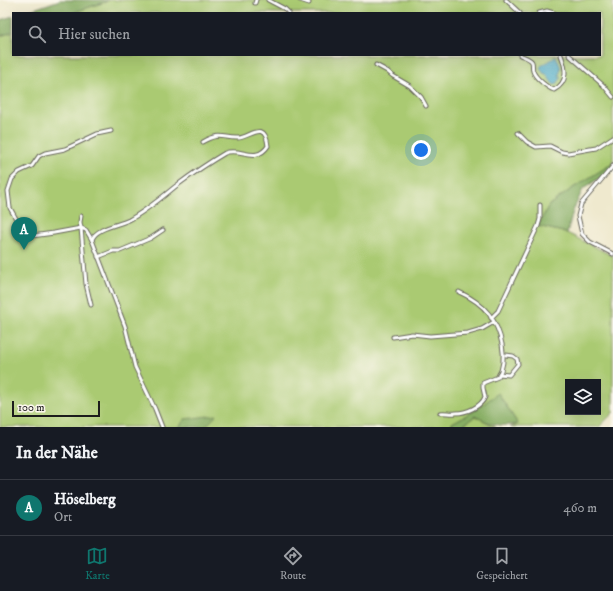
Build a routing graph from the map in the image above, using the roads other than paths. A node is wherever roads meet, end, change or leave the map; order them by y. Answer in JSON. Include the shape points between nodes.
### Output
{"nodes":[{"id":1,"x":268,"y":0,"type":"edge"},
{"id":2,"x":300,"y":0,"type":"edge"},
{"id":3,"x":506,"y":0,"type":"edge"},
{"id":4,"x":309,"y":3,"type":"dead end"},
{"id":5,"x":288,"y":12,"type":"edge"},
{"id":6,"x":519,"y":12,"type":"edge"},
{"id":7,"x":522,"y":56,"type":"edge"},
{"id":8,"x":561,"y":56,"type":"edge"},
{"id":9,"x":570,"y":56,"type":"edge"},
{"id":10,"x":376,"y":65,"type":"dead end"},
{"id":11,"x":613,"y":97,"type":"edge"},
{"id":12,"x":426,"y":106,"type":"dead end"},
{"id":13,"x":111,"y":131,"type":"dead end"},
{"id":14,"x":518,"y":133,"type":"dead end"},
{"id":15,"x":613,"y":137,"type":"edge"},
{"id":16,"x":203,"y":142,"type":"dead end"},
{"id":17,"x":613,"y":166,"type":"edge"},
{"id":18,"x":540,"y":205,"type":"dead end"},
{"id":19,"x":81,"y":216,"type":"dead end"},
{"id":20,"x":81,"y":228,"type":"junction"},
{"id":21,"x":163,"y":230,"type":"dead end"},
{"id":22,"x":92,"y":240,"type":"junction"},
{"id":23,"x":613,"y":254,"type":"edge"},
{"id":24,"x":98,"y":257,"type":"junction"},
{"id":25,"x":459,"y":292,"type":"dead end"},
{"id":26,"x":91,"y":305,"type":"dead end"},
{"id":27,"x":491,"y":318,"type":"junction"},
{"id":28,"x":494,"y":322,"type":"junction"},
{"id":29,"x":393,"y":337,"type":"dead end"},
{"id":30,"x":506,"y":355,"type":"dead end"},
{"id":31,"x":499,"y":374,"type":"junction"},
{"id":32,"x":440,"y":413,"type":"dead end"},
{"id":33,"x":162,"y":427,"type":"edge"}],
"edges":[{"from":1,"to":5,"type":"lane"},
{"from":2,"to":4,"type":"lane"},
{"from":3,"to":6,"type":"lane"},
{"from":7,"to":8,"type":"lane","via":[[531,60],[534,75],[549,89],[554,90],[560,87],[566,72]]},
{"from":9,"to":11,"type":"lane"},
{"from":10,"to":12,"type":"lane","via":[[410,86]]},
{"from":13,"to":20,"type":"lane","via":[[39,156],[32,166],[19,172],[12,179],[8,191],[10,208],[19,224],[21,239]]},
{"from":14,"to":15,"type":"lane","via":[[536,147],[550,146],[568,153],[596,148]]},
{"from":16,"to":22,"type":"lane","via":[[224,135],[238,138],[256,131],[263,134],[268,146],[264,152],[257,155],[232,151],[225,153],[142,212],[99,231]]},
{"from":17,"to":23,"type":"lane","via":[[581,204],[578,216],[582,234],[590,242]]},
{"from":18,"to":27,"type":"lane","via":[[540,219],[533,237],[498,311]]},
{"from":19,"to":20,"type":"lane"},
{"from":20,"to":22,"type":"lane","via":[[86,230]]},
{"from":20,"to":26,"type":"lane","via":[[86,284]]},
{"from":21,"to":24,"type":"lane","via":[[120,251]]},
{"from":22,"to":24,"type":"lane"},
{"from":24,"to":33,"type":"lane","via":[[125,326],[135,367]]},
{"from":25,"to":27,"type":"lane","via":[[479,304]]},
{"from":27,"to":28,"type":"lane"},
{"from":28,"to":29,"type":"lane","via":[[468,333]]},
{"from":28,"to":31,"type":"lane","via":[[502,348]]},
{"from":30,"to":31,"type":"lane","via":[[517,359],[518,364],[509,375]]},
{"from":31,"to":32,"type":"lane","via":[[483,384],[485,397],[475,407],[457,413]]}]}
